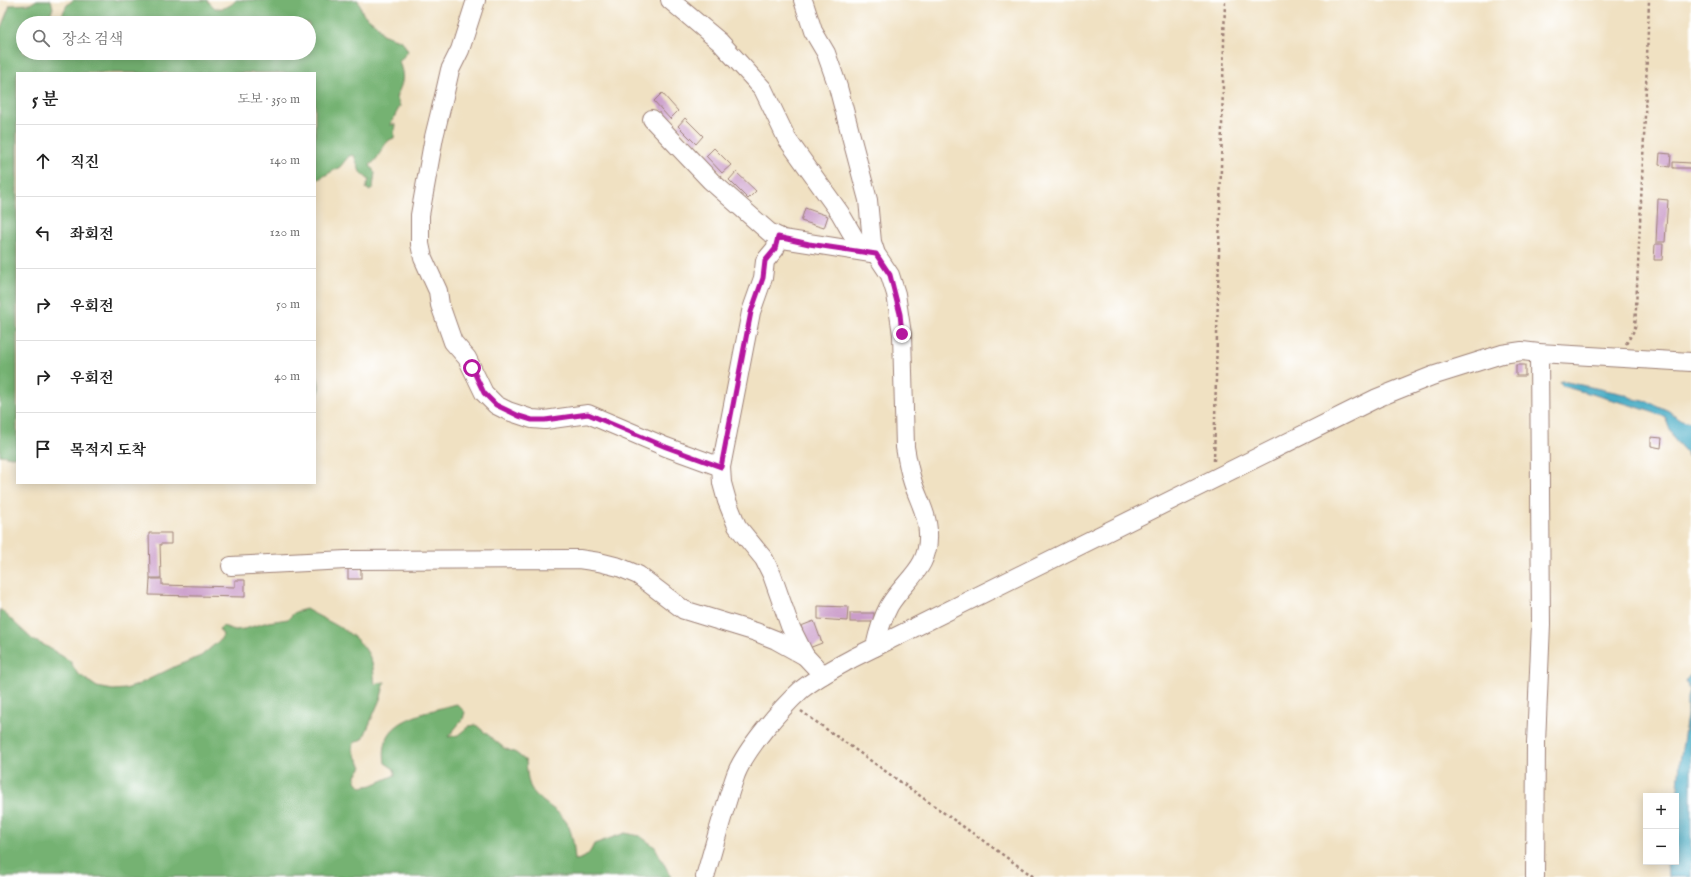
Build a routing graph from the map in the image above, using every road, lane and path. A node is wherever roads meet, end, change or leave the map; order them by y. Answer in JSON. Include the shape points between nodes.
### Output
{"nodes":[{"id":1,"x":476,"y":0,"type":"edge"},
{"id":2,"x":670,"y":0,"type":"edge"},
{"id":3,"x":803,"y":0,"type":"edge"},
{"id":4,"x":1225,"y":0,"type":"edge"},
{"id":5,"x":1649,"y":0,"type":"edge"},
{"id":6,"x":652,"y":119,"type":"dead end"},
{"id":7,"x":778,"y":237,"type":"junction"},
{"id":8,"x":869,"y":252,"type":"junction"},
{"id":9,"x":1539,"y":353,"type":"junction"},
{"id":10,"x":1610,"y":357,"type":"junction"},
{"id":11,"x":1691,"y":362,"type":"edge"},
{"id":12,"x":721,"y":467,"type":"junction"},
{"id":13,"x":1214,"y":478,"type":"junction"},
{"id":14,"x":231,"y":566,"type":"dead end"},
{"id":15,"x":875,"y":647,"type":"junction"},
{"id":16,"x":805,"y":656,"type":"junction"},
{"id":17,"x":823,"y":675,"type":"junction"},
{"id":18,"x":789,"y":703,"type":"junction"},
{"id":19,"x":705,"y":877,"type":"edge"},
{"id":20,"x":1034,"y":877,"type":"edge"},
{"id":21,"x":1535,"y":877,"type":"edge"}],
"edges":[{"from":1,"to":12,"type":"street","via":[[460,50],[450,70],[434,137],[420,215],[420,244],[423,258],[438,291],[440,305],[453,342],[467,358],[484,393],[496,405],[508,411],[532,420],[588,414]]},
{"from":2,"to":8,"type":"street","via":[[720,42],[763,89],[787,139]]},
{"from":3,"to":8,"type":"street","via":[[838,87],[868,200],[872,242]]},
{"from":4,"to":13,"type":"path"},
{"from":5,"to":10,"type":"path","via":[[1634,329],[1626,343]]},
{"from":6,"to":7,"type":"street","via":[[711,181]]},
{"from":7,"to":8,"type":"street"},
{"from":7,"to":12,"type":"street","via":[[775,249],[765,261],[763,278],[751,312]]},
{"from":8,"to":15,"type":"street","via":[[890,275],[900,314],[905,447],[928,532],[924,560],[889,607],[881,623]]},
{"from":9,"to":10,"type":"street"},
{"from":9,"to":13,"type":"street","via":[[1522,350],[1502,354],[1432,376],[1377,398]]},
{"from":9,"to":21,"type":"street","via":[[1541,624],[1536,743]]},
{"from":10,"to":11,"type":"street"},
{"from":12,"to":16,"type":"street","via":[[722,483],[737,526],[764,559],[790,626]]},
{"from":13,"to":15,"type":"street"},
{"from":14,"to":16,"type":"street","via":[[346,560],[579,559],[599,562],[638,575],[684,610],[756,632]]},
{"from":15,"to":17,"type":"street"},
{"from":16,"to":17,"type":"street"},
{"from":17,"to":18,"type":"street"},
{"from":18,"to":19,"type":"street","via":[[747,753],[739,768]]},
{"from":18,"to":20,"type":"path"}]}
